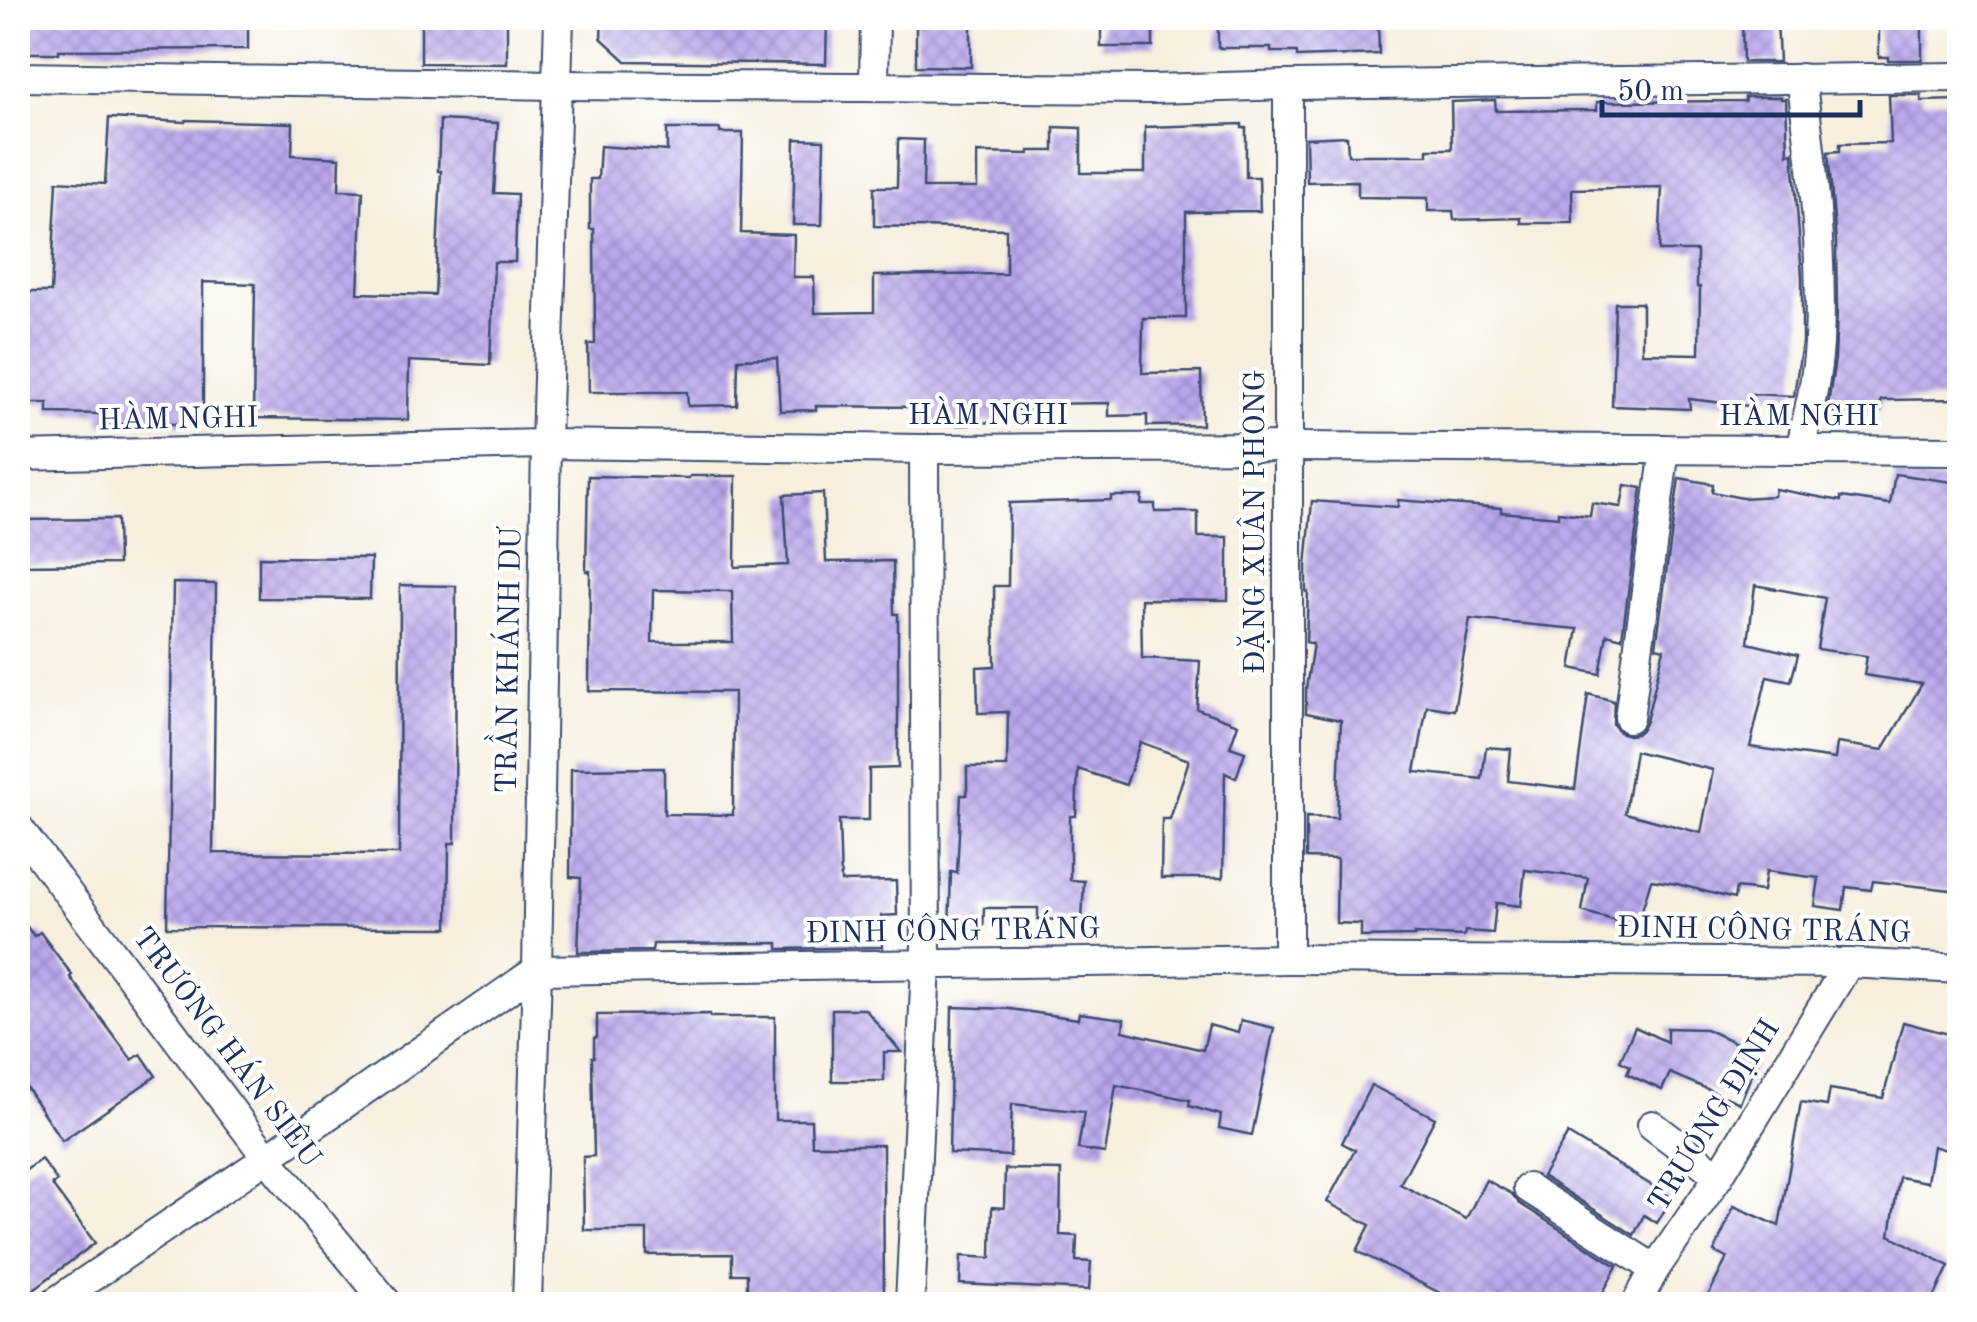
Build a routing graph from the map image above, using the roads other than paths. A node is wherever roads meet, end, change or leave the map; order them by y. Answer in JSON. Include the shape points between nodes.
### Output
{"nodes":[{"id":1,"x":560,"y":18,"type":"edge"},
{"id":2,"x":875,"y":18,"type":"edge"},
{"id":3,"x":1960,"y":76,"type":"edge"},
{"id":4,"x":18,"y":77,"type":"edge"},
{"id":5,"x":1801,"y":78,"type":"junction"},
{"id":6,"x":1288,"y":84,"type":"junction"},
{"id":7,"x":558,"y":85,"type":"junction"},
{"id":8,"x":874,"y":87,"type":"junction"},
{"id":9,"x":546,"y":444,"type":"junction"},
{"id":10,"x":1289,"y":447,"type":"junction"},
{"id":11,"x":924,"y":449,"type":"junction"},
{"id":12,"x":1665,"y":449,"type":"junction"},
{"id":13,"x":1800,"y":450,"type":"junction"},
{"id":14,"x":1960,"y":451,"type":"edge"},
{"id":15,"x":18,"y":456,"type":"edge"},
{"id":16,"x":1629,"y":718,"type":"dead end"},
{"id":17,"x":18,"y":828,"type":"edge"},
{"id":18,"x":1288,"y":959,"type":"junction"},
{"id":19,"x":1850,"y":962,"type":"junction"},
{"id":20,"x":926,"y":966,"type":"junction"},
{"id":21,"x":1960,"y":968,"type":"edge"},
{"id":22,"x":537,"y":970,"type":"junction"},
{"id":23,"x":1652,"y":1125,"type":"dead end"},
{"id":24,"x":268,"y":1158,"type":"junction"},
{"id":25,"x":1720,"y":1176,"type":"junction"},
{"id":26,"x":1528,"y":1188,"type":"dead end"},
{"id":27,"x":1655,"y":1269,"type":"junction"},
{"id":28,"x":52,"y":1304,"type":"edge"},
{"id":29,"x":388,"y":1304,"type":"edge"},
{"id":30,"x":527,"y":1304,"type":"edge"},
{"id":31,"x":910,"y":1304,"type":"edge"},
{"id":32,"x":1636,"y":1304,"type":"edge"}],
"edges":[{"from":1,"to":7,"type":"street","name":"TRẦN KHÁNH DƯ"},
{"from":2,"to":8,"type":"street"},
{"from":3,"to":5,"type":"street"},
{"from":4,"to":7,"type":"street"},
{"from":5,"to":6,"type":"street"},
{"from":5,"to":13,"type":"street","via":[[1818,238],[1819,344]]},
{"from":6,"to":8,"type":"street"},
{"from":6,"to":10,"type":"street","name":"ĐẶNG XUÂN PHONG"},
{"from":7,"to":8,"type":"street"},
{"from":7,"to":9,"type":"street","name":"TRẦN KHÁNH DƯ"},
{"from":9,"to":11,"type":"street","name":"HÀM NGHI"},
{"from":9,"to":15,"type":"street","name":"HÀM NGHI"},
{"from":9,"to":22,"type":"street","name":"TRẦN KHÁNH DƯ"},
{"from":10,"to":11,"type":"street","name":"HÀM NGHI"},
{"from":10,"to":12,"type":"street","name":"HÀM NGHI"},
{"from":10,"to":18,"type":"street","name":"ĐẶNG XUÂN PHONG"},
{"from":11,"to":20,"type":"street"},
{"from":12,"to":13,"type":"street","name":"HÀM NGHI"},
{"from":12,"to":16,"type":"street"},
{"from":13,"to":14,"type":"street","name":"HÀM NGHI"},
{"from":17,"to":24,"type":"street","name":"TRƯƠNG HÁN SIÊU"},
{"from":18,"to":19,"type":"street","name":"ĐINH CÔNG TRÁNG"},
{"from":18,"to":20,"type":"street","name":"ĐINH CÔNG TRÁNG"},
{"from":19,"to":21,"type":"street","name":"ĐINH CÔNG TRÁNG"},
{"from":19,"to":25,"type":"street","name":"TRƯƠNG ĐỊNH"},
{"from":20,"to":22,"type":"street","name":"ĐINH CÔNG TRÁNG"},
{"from":20,"to":31,"type":"street"},
{"from":22,"to":24,"type":"street"},
{"from":22,"to":30,"type":"street","name":"TRẦN KHÁNH DƯ"},
{"from":23,"to":25,"type":"street"},
{"from":24,"to":28,"type":"street"},
{"from":24,"to":29,"type":"street","name":"TRƯƠNG HÁN SIÊU"},
{"from":25,"to":27,"type":"street","name":"TRƯƠNG ĐỊNH"},
{"from":26,"to":27,"type":"street"},
{"from":27,"to":32,"type":"street","name":"TRƯƠNG ĐỊNH"}]}
